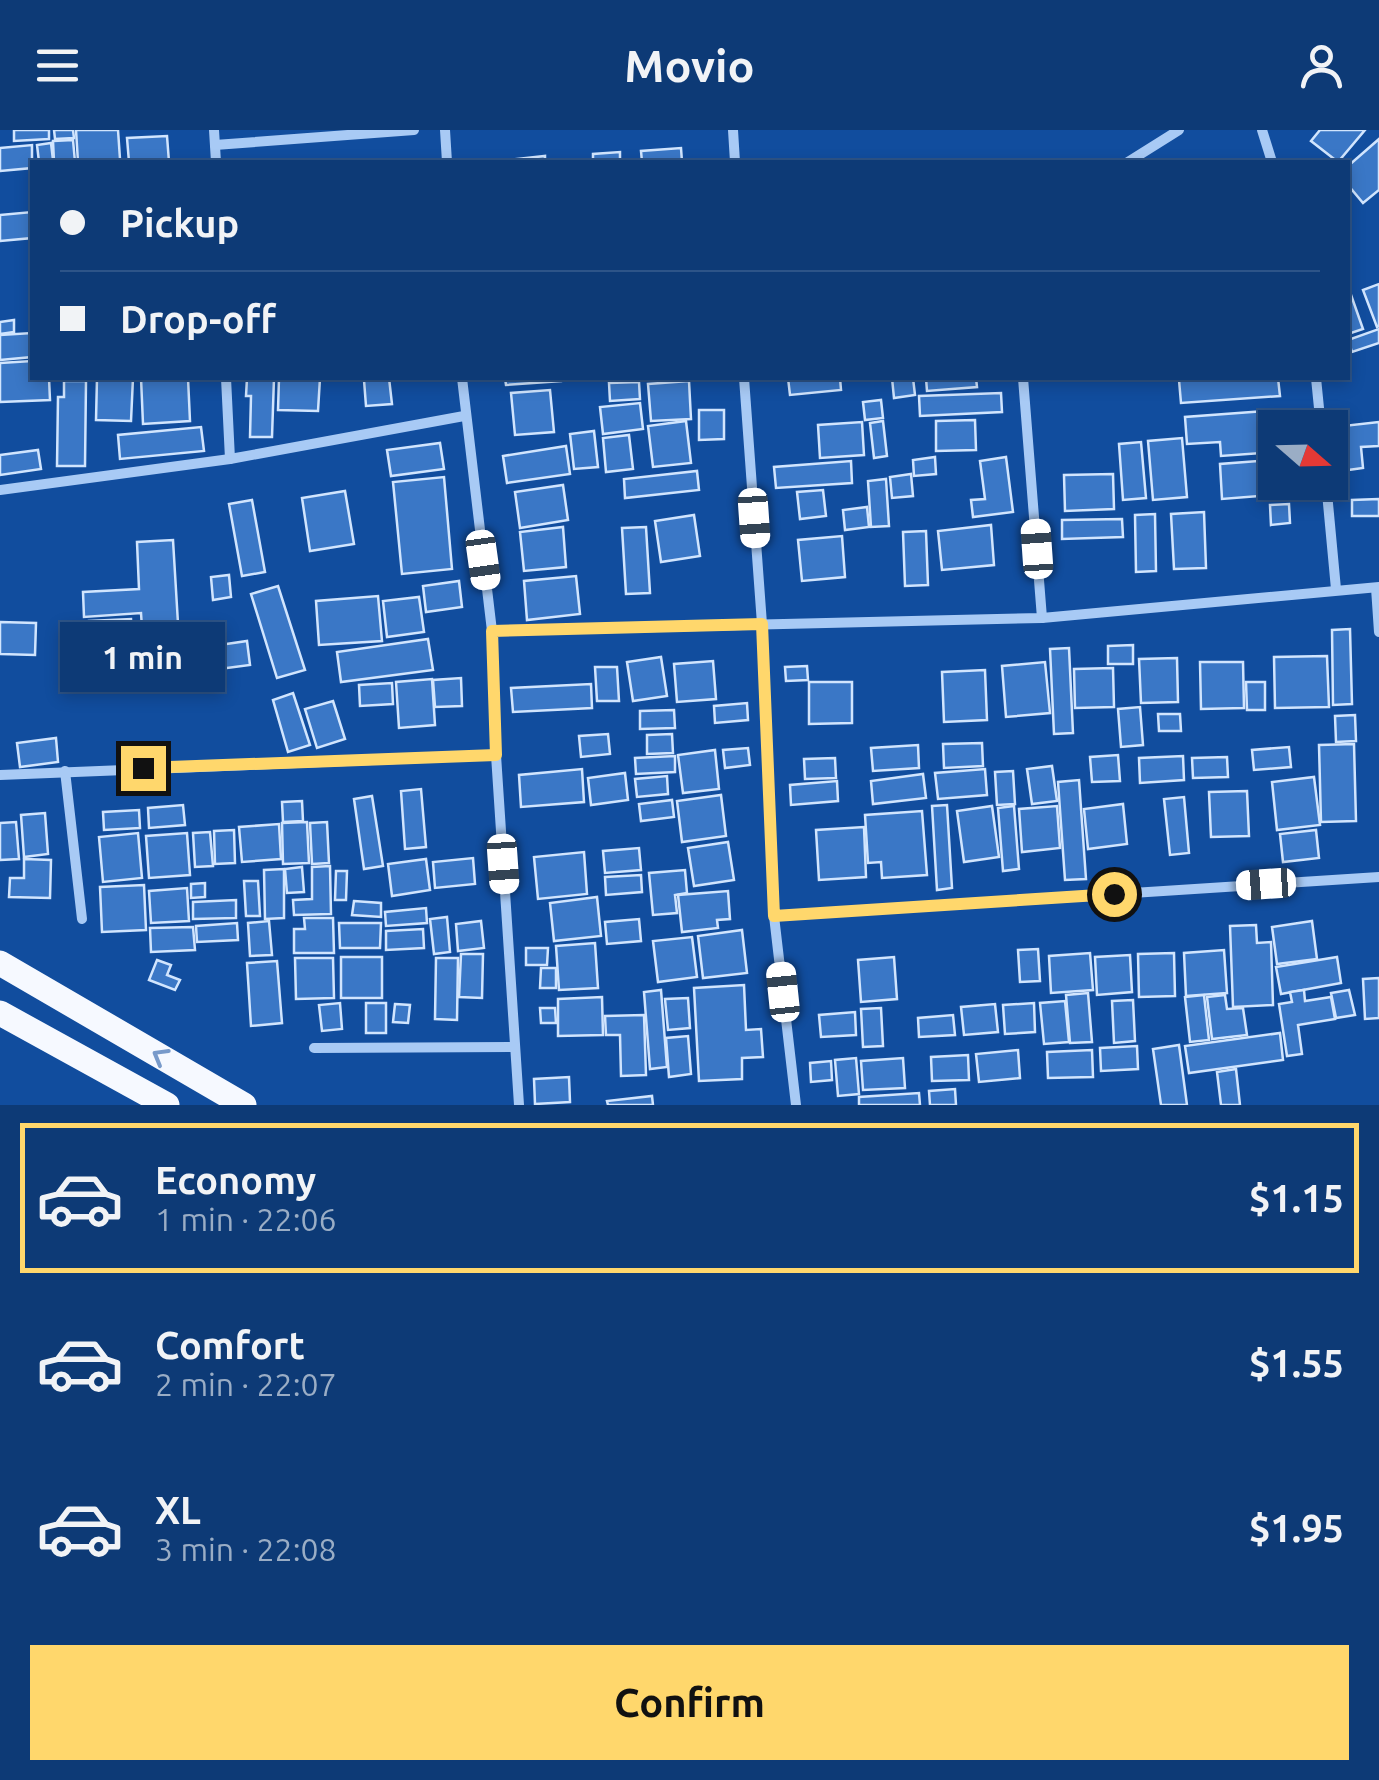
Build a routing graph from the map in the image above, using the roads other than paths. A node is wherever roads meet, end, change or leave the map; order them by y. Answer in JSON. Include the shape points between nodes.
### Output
{"nodes":[{"id":1,"x":214,"y":130,"type":"edge"},
{"id":2,"x":414,"y":130,"type":"edge"},
{"id":3,"x":445,"y":130,"type":"edge"},
{"id":4,"x":734,"y":130,"type":"edge"},
{"id":5,"x":1179,"y":130,"type":"edge"},
{"id":6,"x":1262,"y":130,"type":"edge"},
{"id":7,"x":215,"y":145,"type":"junction"},
{"id":8,"x":216,"y":160,"type":"edge"},
{"id":9,"x":447,"y":160,"type":"edge"},
{"id":10,"x":734,"y":160,"type":"edge"},
{"id":11,"x":1131,"y":160,"type":"edge"},
{"id":12,"x":1271,"y":160,"type":"edge"},
{"id":13,"x":226,"y":380,"type":"edge"},
{"id":14,"x":462,"y":380,"type":"edge"},
{"id":15,"x":744,"y":380,"type":"edge"},
{"id":16,"x":1024,"y":380,"type":"edge"},
{"id":17,"x":1316,"y":380,"type":"edge"},
{"id":18,"x":1319,"y":410,"type":"edge"},
{"id":19,"x":464,"y":416,"type":"junction"},
{"id":20,"x":230,"y":459,"type":"junction"},
{"id":21,"x":0,"y":490,"type":"edge"},
{"id":22,"x":1328,"y":500,"type":"edge"},
{"id":23,"x":1378,"y":587,"type":"edge"},
{"id":24,"x":1336,"y":589,"type":"junction"},
{"id":25,"x":1042,"y":618,"type":"junction"},
{"id":26,"x":762,"y":624,"type":"junction"},
{"id":27,"x":492,"y":631,"type":"junction"},
{"id":28,"x":1379,"y":632,"type":"edge"},
{"id":29,"x":496,"y":755,"type":"junction"},
{"id":30,"x":65,"y":772,"type":"junction"},
{"id":31,"x":0,"y":775,"type":"edge"},
{"id":32,"x":1379,"y":878,"type":"edge"},
{"id":33,"x":774,"y":916,"type":"junction"},
{"id":34,"x":82,"y":919,"type":"dead end"},
{"id":35,"x":0,"y":964,"type":"edge"},
{"id":36,"x":0,"y":1013,"type":"edge"},
{"id":37,"x":515,"y":1047,"type":"junction"},
{"id":38,"x":314,"y":1048,"type":"dead end"},
{"id":39,"x":167,"y":1105,"type":"edge"},
{"id":40,"x":244,"y":1105,"type":"edge"},
{"id":41,"x":519,"y":1105,"type":"edge"},
{"id":42,"x":796,"y":1105,"type":"edge"}],
"edges":[{"from":1,"to":7,"type":"street"},
{"from":2,"to":7,"type":"street"},
{"from":3,"to":9,"type":"street"},
{"from":4,"to":10,"type":"street"},
{"from":5,"to":11,"type":"street"},
{"from":6,"to":12,"type":"street"},
{"from":7,"to":8,"type":"street"},
{"from":13,"to":20,"type":"street"},
{"from":14,"to":19,"type":"street"},
{"from":15,"to":26,"type":"street"},
{"from":16,"to":25,"type":"street"},
{"from":17,"to":18,"type":"street"},
{"from":19,"to":20,"type":"street"},
{"from":19,"to":27,"type":"street"},
{"from":20,"to":21,"type":"street"},
{"from":22,"to":24,"type":"street"},
{"from":23,"to":24,"type":"street"},
{"from":23,"to":28,"type":"street"},
{"from":24,"to":25,"type":"street"},
{"from":25,"to":26,"type":"street"},
{"from":26,"to":27,"type":"street"},
{"from":26,"to":33,"type":"street"},
{"from":27,"to":29,"type":"street"},
{"from":29,"to":30,"type":"street"},
{"from":29,"to":37,"type":"street"},
{"from":30,"to":31,"type":"street"},
{"from":30,"to":34,"type":"street"},
{"from":32,"to":33,"type":"street"},
{"from":33,"to":42,"type":"street"},
{"from":40,"to":35,"type":"main road","one_way":true},
{"from":36,"to":39,"type":"main road"},
{"from":37,"to":38,"type":"street"},
{"from":37,"to":41,"type":"street"}]}
